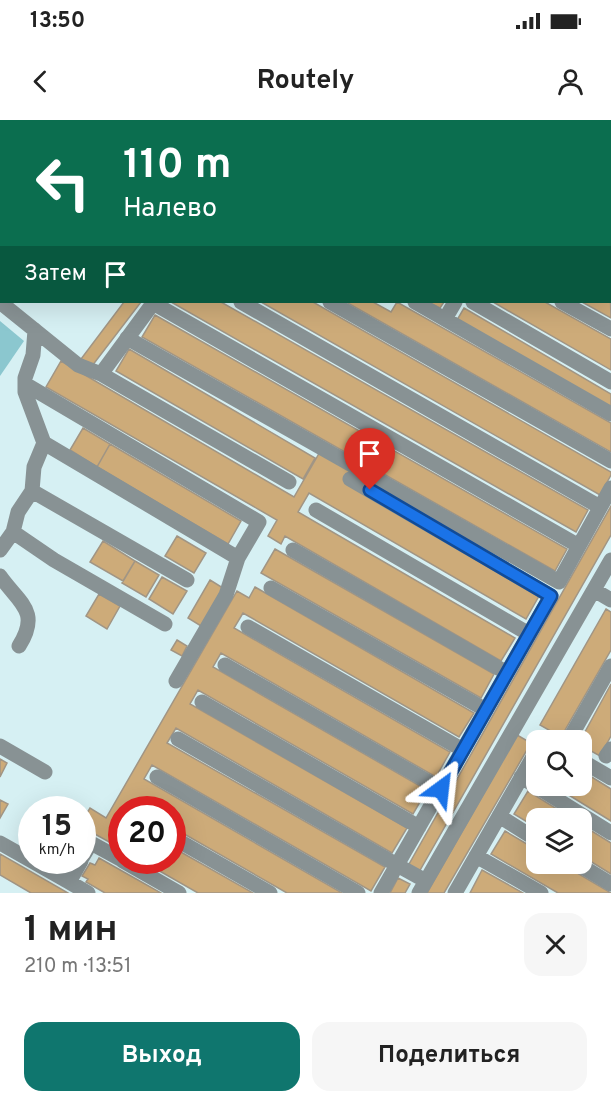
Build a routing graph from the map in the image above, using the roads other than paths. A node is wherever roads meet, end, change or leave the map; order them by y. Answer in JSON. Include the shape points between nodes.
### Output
{"nodes":[{"id":1,"x":1,"y":303,"type":"edge"},
{"id":2,"x":153,"y":303,"type":"edge"},
{"id":3,"x":156,"y":303,"type":"edge"},
{"id":4,"x":244,"y":303,"type":"edge"},
{"id":5,"x":332,"y":303,"type":"edge"},
{"id":6,"x":417,"y":303,"type":"edge"},
{"id":7,"x":454,"y":303,"type":"edge"},
{"id":8,"x":475,"y":303,"type":"edge"},
{"id":9,"x":564,"y":303,"type":"edge"},
{"id":10,"x":445,"y":319,"type":"junction"},
{"id":11,"x":611,"y":329,"type":"edge"},
{"id":12,"x":35,"y":330,"type":"junction"},
{"id":13,"x":127,"y":338,"type":"junction"},
{"id":14,"x":101,"y":374,"type":"junction"},
{"id":15,"x":611,"y":382,"type":"edge"},
{"id":16,"x":25,"y":384,"type":"junction"},
{"id":17,"x":611,"y":414,"type":"edge"},
{"id":18,"x":44,"y":444,"type":"junction"},
{"id":19,"x":611,"y":461,"type":"edge"},
{"id":20,"x":350,"y":479,"type":"dead end"},
{"id":21,"x":289,"y":482,"type":"dead end"},
{"id":22,"x":611,"y":488,"type":"edge"},
{"id":23,"x":32,"y":491,"type":"junction"},
{"id":24,"x":600,"y":507,"type":"junction"},
{"id":25,"x":316,"y":510,"type":"dead end"},
{"id":26,"x":13,"y":532,"type":"junction"},
{"id":27,"x":579,"y":546,"type":"junction"},
{"id":28,"x":0,"y":550,"type":"edge"},
{"id":29,"x":293,"y":550,"type":"dead end"},
{"id":30,"x":238,"y":558,"type":"junction"},
{"id":31,"x":611,"y":560,"type":"edge"},
{"id":32,"x":0,"y":576,"type":"edge"},
{"id":33,"x":187,"y":580,"type":"dead end"},
{"id":34,"x":271,"y":588,"type":"dead end"},
{"id":35,"x":594,"y":590,"type":"junction"},
{"id":36,"x":611,"y":600,"type":"edge"},
{"id":37,"x":165,"y":624,"type":"dead end"},
{"id":38,"x":248,"y":627,"type":"dead end"},
{"id":39,"x":529,"y":634,"type":"junction"},
{"id":40,"x":19,"y":646,"type":"dead end"},
{"id":41,"x":225,"y":665,"type":"dead end"},
{"id":42,"x":611,"y":666,"type":"edge"},
{"id":43,"x":507,"y":673,"type":"junction"},
{"id":44,"x":176,"y":681,"type":"dead end"},
{"id":45,"x":202,"y":702,"type":"dead end"},
{"id":46,"x":486,"y":710,"type":"junction"},
{"id":47,"x":574,"y":730,"type":"edge"},
{"id":48,"x":178,"y":739,"type":"dead end"},
{"id":49,"x":0,"y":746,"type":"edge"},
{"id":50,"x":463,"y":750,"type":"junction"},
{"id":51,"x":592,"y":767,"type":"edge"},
{"id":52,"x":526,"y":769,"type":"edge"},
{"id":53,"x":45,"y":772,"type":"dead end"},
{"id":54,"x":157,"y":777,"type":"dead end"},
{"id":55,"x":521,"y":777,"type":"junction"},
{"id":56,"x":611,"y":778,"type":"edge"},
{"id":57,"x":441,"y":789,"type":"junction"},
{"id":58,"x":499,"y":816,"type":"junction"},
{"id":59,"x":419,"y":827,"type":"junction"},
{"id":60,"x":611,"y":832,"type":"edge"},
{"id":61,"x":526,"y":833,"type":"edge"},
{"id":62,"x":0,"y":843,"type":"edge"},
{"id":63,"x":186,"y":845,"type":"edge"},
{"id":64,"x":18,"y":853,"type":"edge"},
{"id":65,"x":476,"y":856,"type":"junction"},
{"id":66,"x":397,"y":865,"type":"junction"},
{"id":67,"x":592,"y":872,"type":"edge"},
{"id":68,"x":55,"y":874,"type":"edge"},
{"id":69,"x":74,"y":874,"type":"edge"},
{"id":70,"x":145,"y":874,"type":"edge"},
{"id":71,"x":69,"y":882,"type":"junction"},
{"id":72,"x":611,"y":884,"type":"edge"},
{"id":73,"x":423,"y":887,"type":"edge"},
{"id":74,"x":88,"y":893,"type":"edge"},
{"id":75,"x":179,"y":893,"type":"edge"},
{"id":76,"x":270,"y":893,"type":"edge"},
{"id":77,"x":358,"y":893,"type":"edge"},
{"id":78,"x":381,"y":893,"type":"edge"},
{"id":79,"x":455,"y":893,"type":"edge"},
{"id":80,"x":540,"y":893,"type":"edge"}],
"edges":[{"from":1,"to":12,"type":"lane"},
{"from":2,"to":13,"type":"lane"},
{"from":3,"to":27,"type":"lane"},
{"from":4,"to":24,"type":"lane"},
{"from":5,"to":19,"type":"lane"},
{"from":6,"to":10,"type":"lane"},
{"from":7,"to":10,"type":"lane"},
{"from":8,"to":15,"type":"lane"},
{"from":9,"to":11,"type":"lane"},
{"from":10,"to":17,"type":"lane"},
{"from":12,"to":14,"type":"lane","via":[[78,365]]},
{"from":12,"to":16,"type":"lane"},
{"from":13,"to":14,"type":"lane"},
{"from":13,"to":27,"type":"lane","via":[[559,582]]},
{"from":14,"to":21,"type":"lane"},
{"from":16,"to":18,"type":"lane","via":[[31,413]]},
{"from":16,"to":30,"type":"lane","via":[[259,522]]},
{"from":18,"to":23,"type":"lane","via":[[34,466]]},
{"from":18,"to":30,"type":"lane"},
{"from":20,"to":39,"type":"lane","via":[[551,596]]},
{"from":22,"to":24,"type":"lane"},
{"from":23,"to":26,"type":"lane","via":[[18,512]]},
{"from":23,"to":33,"type":"lane"},
{"from":24,"to":27,"type":"lane"},
{"from":25,"to":39,"type":"lane"},
{"from":26,"to":28,"type":"lane"},
{"from":26,"to":37,"type":"lane"},
{"from":29,"to":43,"type":"lane"},
{"from":30,"to":44,"type":"lane","via":[[226,595]]},
{"from":31,"to":35,"type":"lane"},
{"from":32,"to":40,"type":"lane","via":[[24,603],[29,619]]},
{"from":34,"to":46,"type":"lane"},
{"from":35,"to":36,"type":"lane"},
{"from":35,"to":73,"type":"lane"},
{"from":38,"to":50,"type":"lane"},
{"from":39,"to":43,"type":"lane"},
{"from":41,"to":57,"type":"lane"},
{"from":42,"to":47,"type":"lane"},
{"from":43,"to":46,"type":"lane"},
{"from":45,"to":59,"type":"lane"},
{"from":46,"to":50,"type":"lane"},
{"from":48,"to":66,"type":"lane"},
{"from":49,"to":53,"type":"lane"},
{"from":50,"to":57,"type":"lane"},
{"from":51,"to":56,"type":"lane"},
{"from":52,"to":55,"type":"lane"},
{"from":54,"to":77,"type":"lane"},
{"from":55,"to":58,"type":"lane"},
{"from":55,"to":60,"type":"lane"},
{"from":57,"to":59,"type":"lane"},
{"from":58,"to":61,"type":"lane"},
{"from":58,"to":65,"type":"lane"},
{"from":59,"to":66,"type":"lane"},
{"from":62,"to":64,"type":"lane"},
{"from":63,"to":76,"type":"lane"},
{"from":65,"to":79,"type":"lane"},
{"from":65,"to":80,"type":"lane"},
{"from":66,"to":73,"type":"lane"},
{"from":66,"to":78,"type":"lane"},
{"from":67,"to":72,"type":"lane"},
{"from":68,"to":71,"type":"lane"},
{"from":69,"to":71,"type":"lane"},
{"from":70,"to":75,"type":"lane"},
{"from":71,"to":74,"type":"lane"}]}
